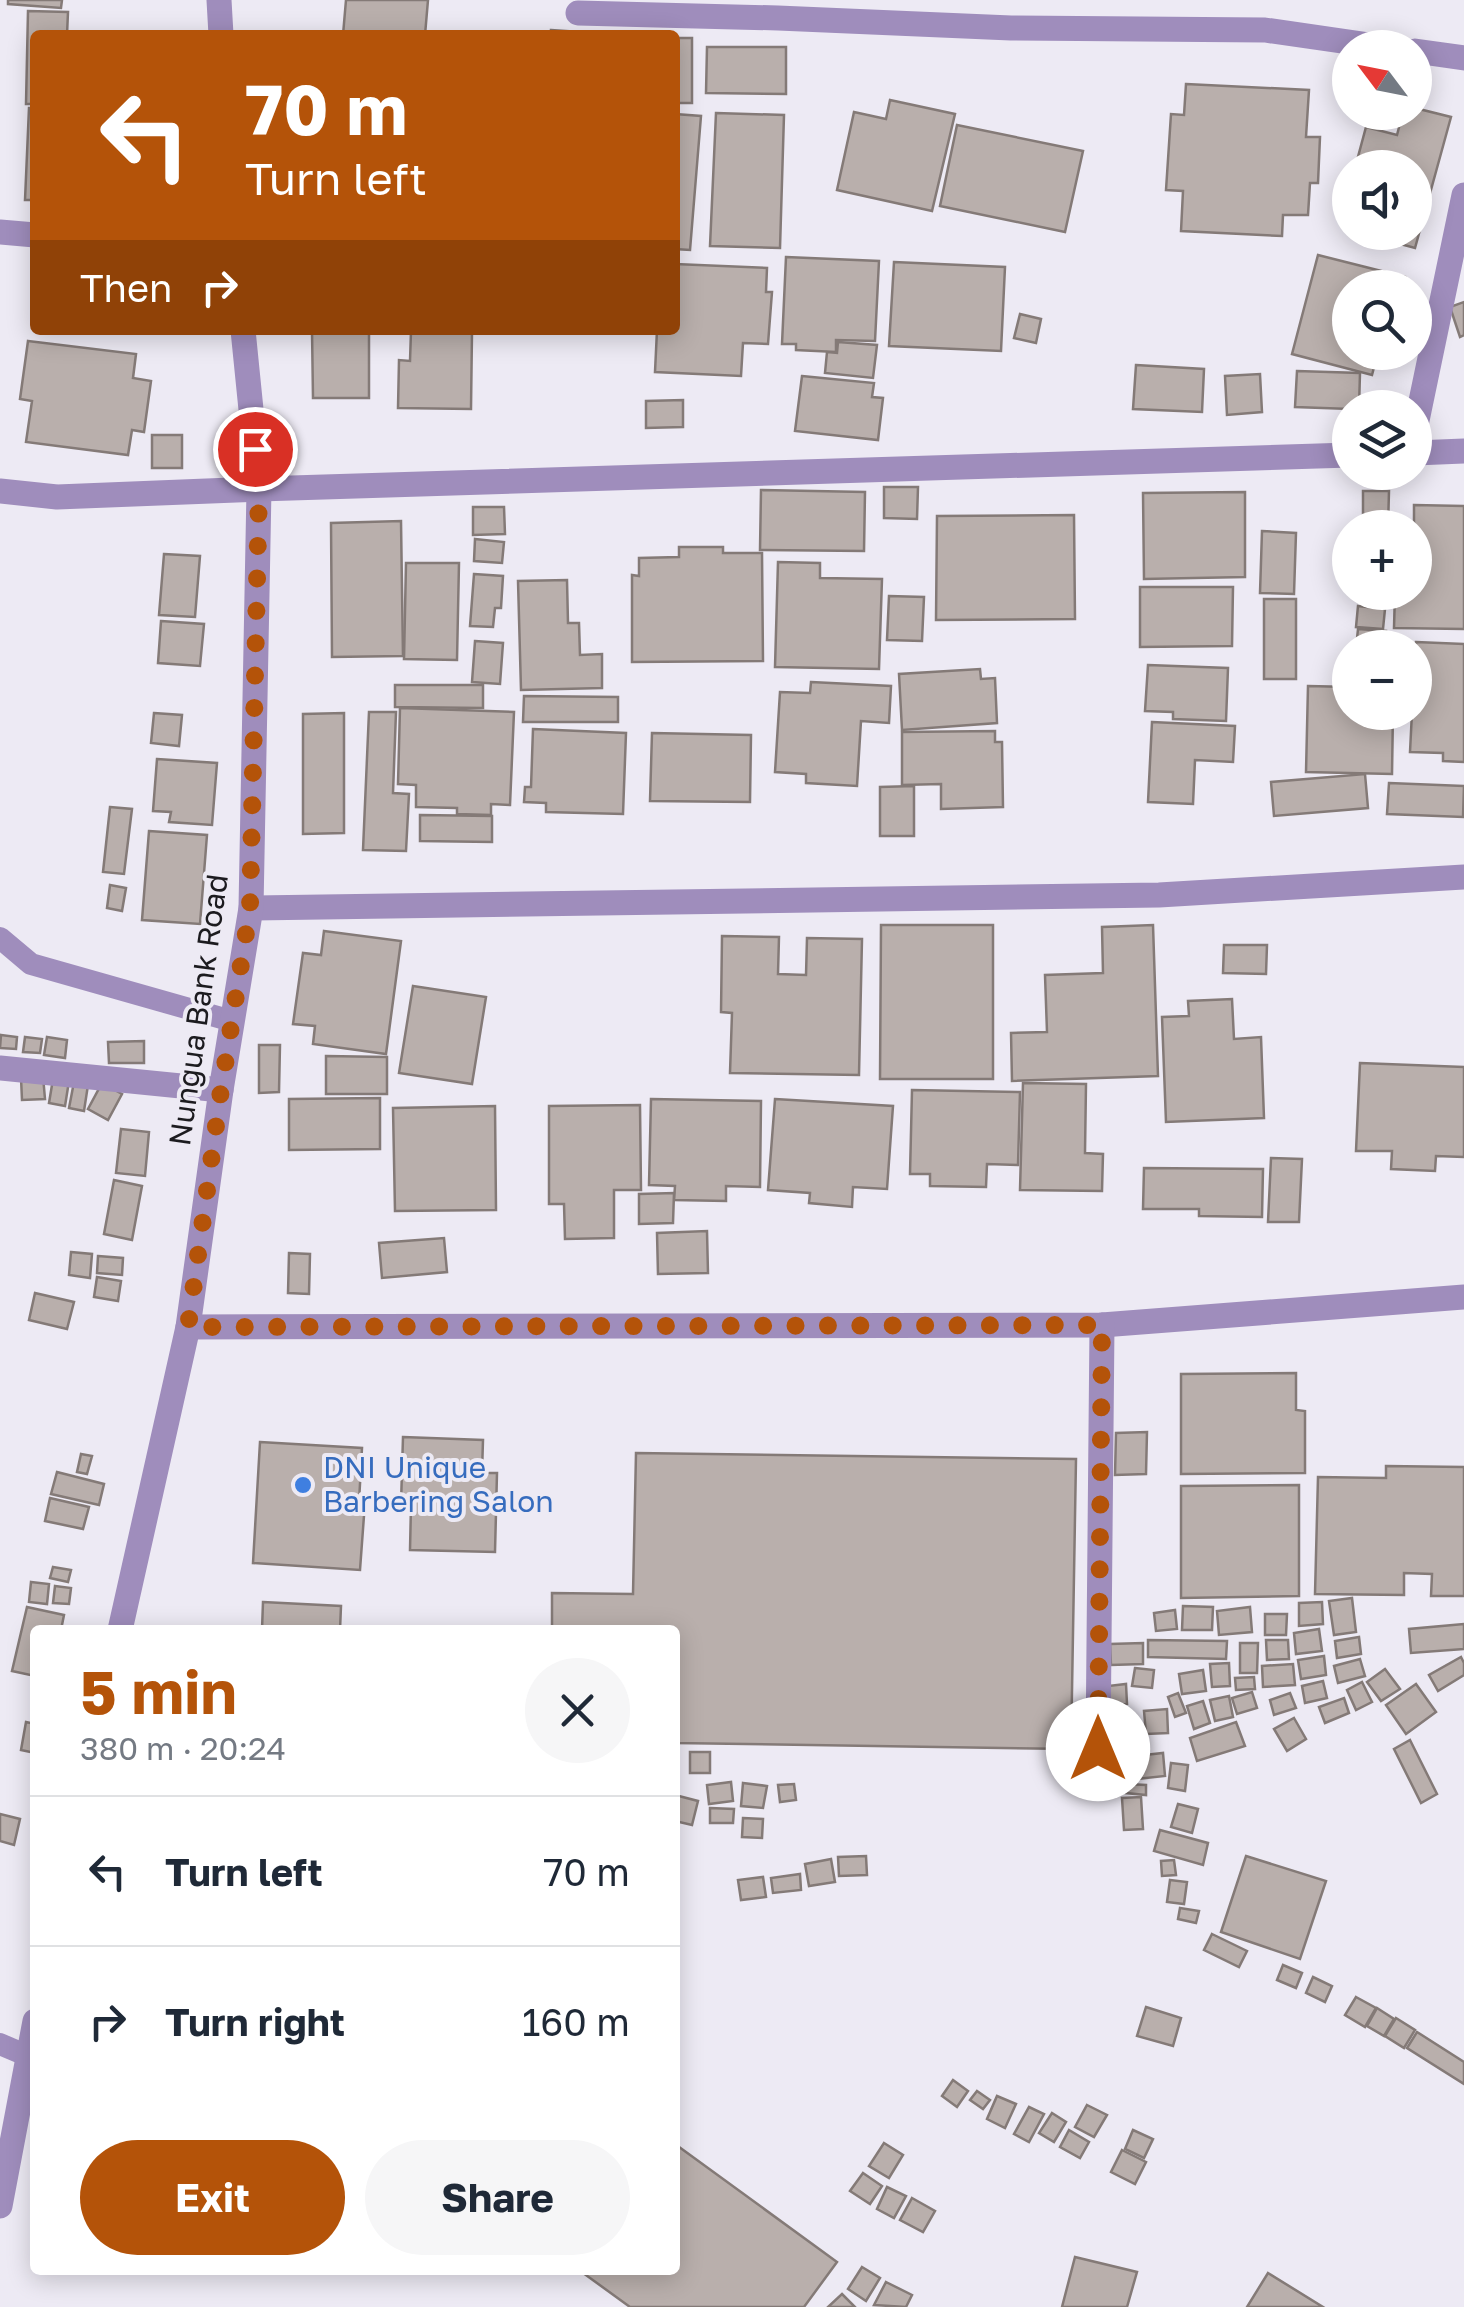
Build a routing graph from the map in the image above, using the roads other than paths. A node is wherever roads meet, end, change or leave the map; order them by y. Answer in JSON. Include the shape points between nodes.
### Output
{"nodes":[{"id":1,"x":219,"y":0,"type":"edge"},
{"id":2,"x":578,"y":13,"type":"dead end"},
{"id":3,"x":221,"y":30,"type":"edge"},
{"id":4,"x":1332,"y":40,"type":"edge"},
{"id":5,"x":1432,"y":53,"type":"edge"},
{"id":6,"x":1464,"y":58,"type":"edge"},
{"id":7,"x":1464,"y":195,"type":"edge"},
{"id":8,"x":0,"y":232,"type":"edge"},
{"id":9,"x":30,"y":235,"type":"edge"},
{"id":10,"x":243,"y":335,"type":"edge"},
{"id":11,"x":1423,"y":390,"type":"edge"},
{"id":12,"x":1464,"y":451,"type":"edge"},
{"id":13,"x":1432,"y":452,"type":"edge"},
{"id":14,"x":1332,"y":456,"type":"edge"},
{"id":15,"x":259,"y":489,"type":"junction"},
{"id":16,"x":0,"y":491,"type":"edge"},
{"id":17,"x":1464,"y":877,"type":"edge"},
{"id":18,"x":250,"y":908,"type":"junction"},
{"id":19,"x":0,"y":938,"type":"edge"},
{"id":20,"x":232,"y":1021,"type":"junction"},
{"id":21,"x":0,"y":1068,"type":"edge"},
{"id":22,"x":221,"y":1090,"type":"junction"},
{"id":23,"x":1464,"y":1298,"type":"edge"},
{"id":24,"x":1102,"y":1325,"type":"junction"},
{"id":25,"x":188,"y":1327,"type":"junction"},
{"id":26,"x":121,"y":1625,"type":"edge"},
{"id":27,"x":1098,"y":1749,"type":"dead end"},
{"id":28,"x":0,"y":2044,"type":"edge"},
{"id":29,"x":30,"y":2046,"type":"edge"},
{"id":30,"x":28,"y":2056,"type":"junction"},
{"id":31,"x":0,"y":2206,"type":"edge"}],
"edges":[{"from":1,"to":3,"type":"street"},
{"from":2,"to":4,"type":"street","via":[[1265,30]]},
{"from":5,"to":6,"type":"street"},
{"from":7,"to":11,"type":"street"},
{"from":8,"to":9,"type":"street"},
{"from":10,"to":15,"type":"street","name":"Nungua Bank Road"},
{"from":12,"to":13,"type":"street"},
{"from":14,"to":15,"type":"street"},
{"from":15,"to":16,"type":"street","via":[[58,497]]},
{"from":15,"to":18,"type":"street","name":"Nungua Bank Road"},
{"from":17,"to":18,"type":"street","via":[[1159,895]]},
{"from":18,"to":20,"type":"street","name":"Nungua Bank Road"},
{"from":19,"to":20,"type":"lane","via":[[32,964]]},
{"from":20,"to":22,"type":"street","name":"Nungua Bank Road"},
{"from":21,"to":22,"type":"street"},
{"from":22,"to":25,"type":"street","name":"Nungua Bank Road"},
{"from":23,"to":24,"type":"street"},
{"from":24,"to":25,"type":"street"},
{"from":24,"to":27,"type":"street"},
{"from":25,"to":26,"type":"street","name":"Nungua Bank Road"},
{"from":28,"to":30,"type":"lane"},
{"from":29,"to":30,"type":"street"},
{"from":30,"to":31,"type":"street"}]}
